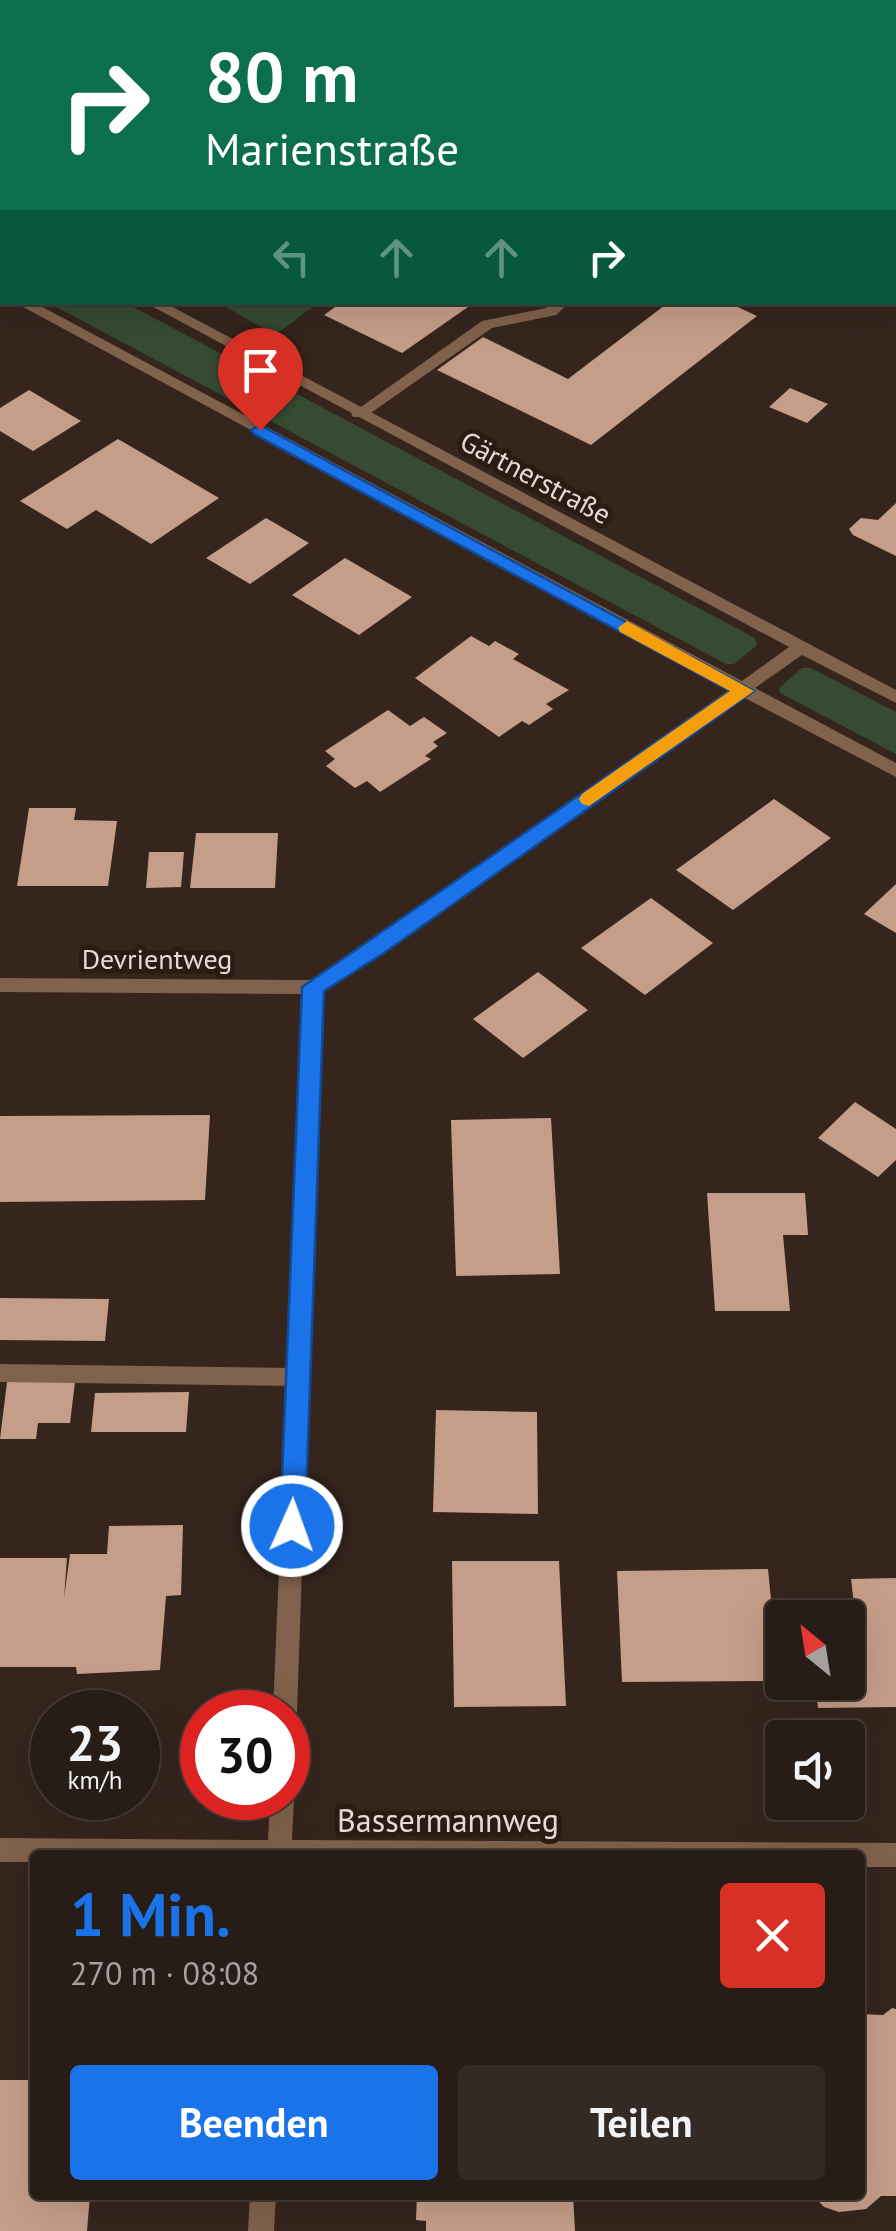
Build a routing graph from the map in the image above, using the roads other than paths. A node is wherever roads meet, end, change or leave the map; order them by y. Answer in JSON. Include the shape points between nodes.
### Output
{"nodes":[{"id":1,"x":28,"y":305,"type":"edge"},
{"id":2,"x":157,"y":305,"type":"edge"},
{"id":3,"x":560,"y":305,"type":"edge"},
{"id":4,"x":359,"y":414,"type":"junction"},
{"id":5,"x":800,"y":648,"type":"junction"},
{"id":6,"x":744,"y":691,"type":"junction"},
{"id":7,"x":896,"y":697,"type":"edge"},
{"id":8,"x":896,"y":771,"type":"edge"},
{"id":9,"x":0,"y":984,"type":"edge"},
{"id":10,"x":313,"y":987,"type":"junction"},
{"id":11,"x":0,"y":1373,"type":"edge"},
{"id":12,"x":298,"y":1377,"type":"junction"},
{"id":13,"x":286,"y":1690,"type":"edge"},
{"id":14,"x":281,"y":1820,"type":"edge"},
{"id":15,"x":0,"y":1850,"type":"edge"},
{"id":16,"x":30,"y":1850,"type":"edge"},
{"id":17,"x":279,"y":1850,"type":"edge"},
{"id":18,"x":865,"y":1855,"type":"edge"},
{"id":19,"x":896,"y":1855,"type":"edge"},
{"id":20,"x":263,"y":2200,"type":"edge"},
{"id":21,"x":261,"y":2231,"type":"edge"}],
"edges":[{"from":1,"to":6,"type":"street"},
{"from":2,"to":4,"type":"street","name":"Gärtnerstraße"},
{"from":3,"to":4,"type":"street","via":[[488,324]]},
{"from":4,"to":5,"type":"street","name":"Gärtnerstraße"},
{"from":5,"to":6,"type":"street"},
{"from":5,"to":7,"type":"street","name":"Gärtnerstraße"},
{"from":6,"to":8,"type":"street"},
{"from":6,"to":10,"type":"street"},
{"from":9,"to":10,"type":"street","name":"Devrientweg"},
{"from":10,"to":12,"type":"street"},
{"from":11,"to":12,"type":"street"},
{"from":12,"to":13,"type":"street"},
{"from":14,"to":17,"type":"street"},
{"from":15,"to":16,"type":"street","name":"Bassermannweg"},
{"from":18,"to":19,"type":"street","name":"Bassermannweg"},
{"from":20,"to":21,"type":"street"}]}
